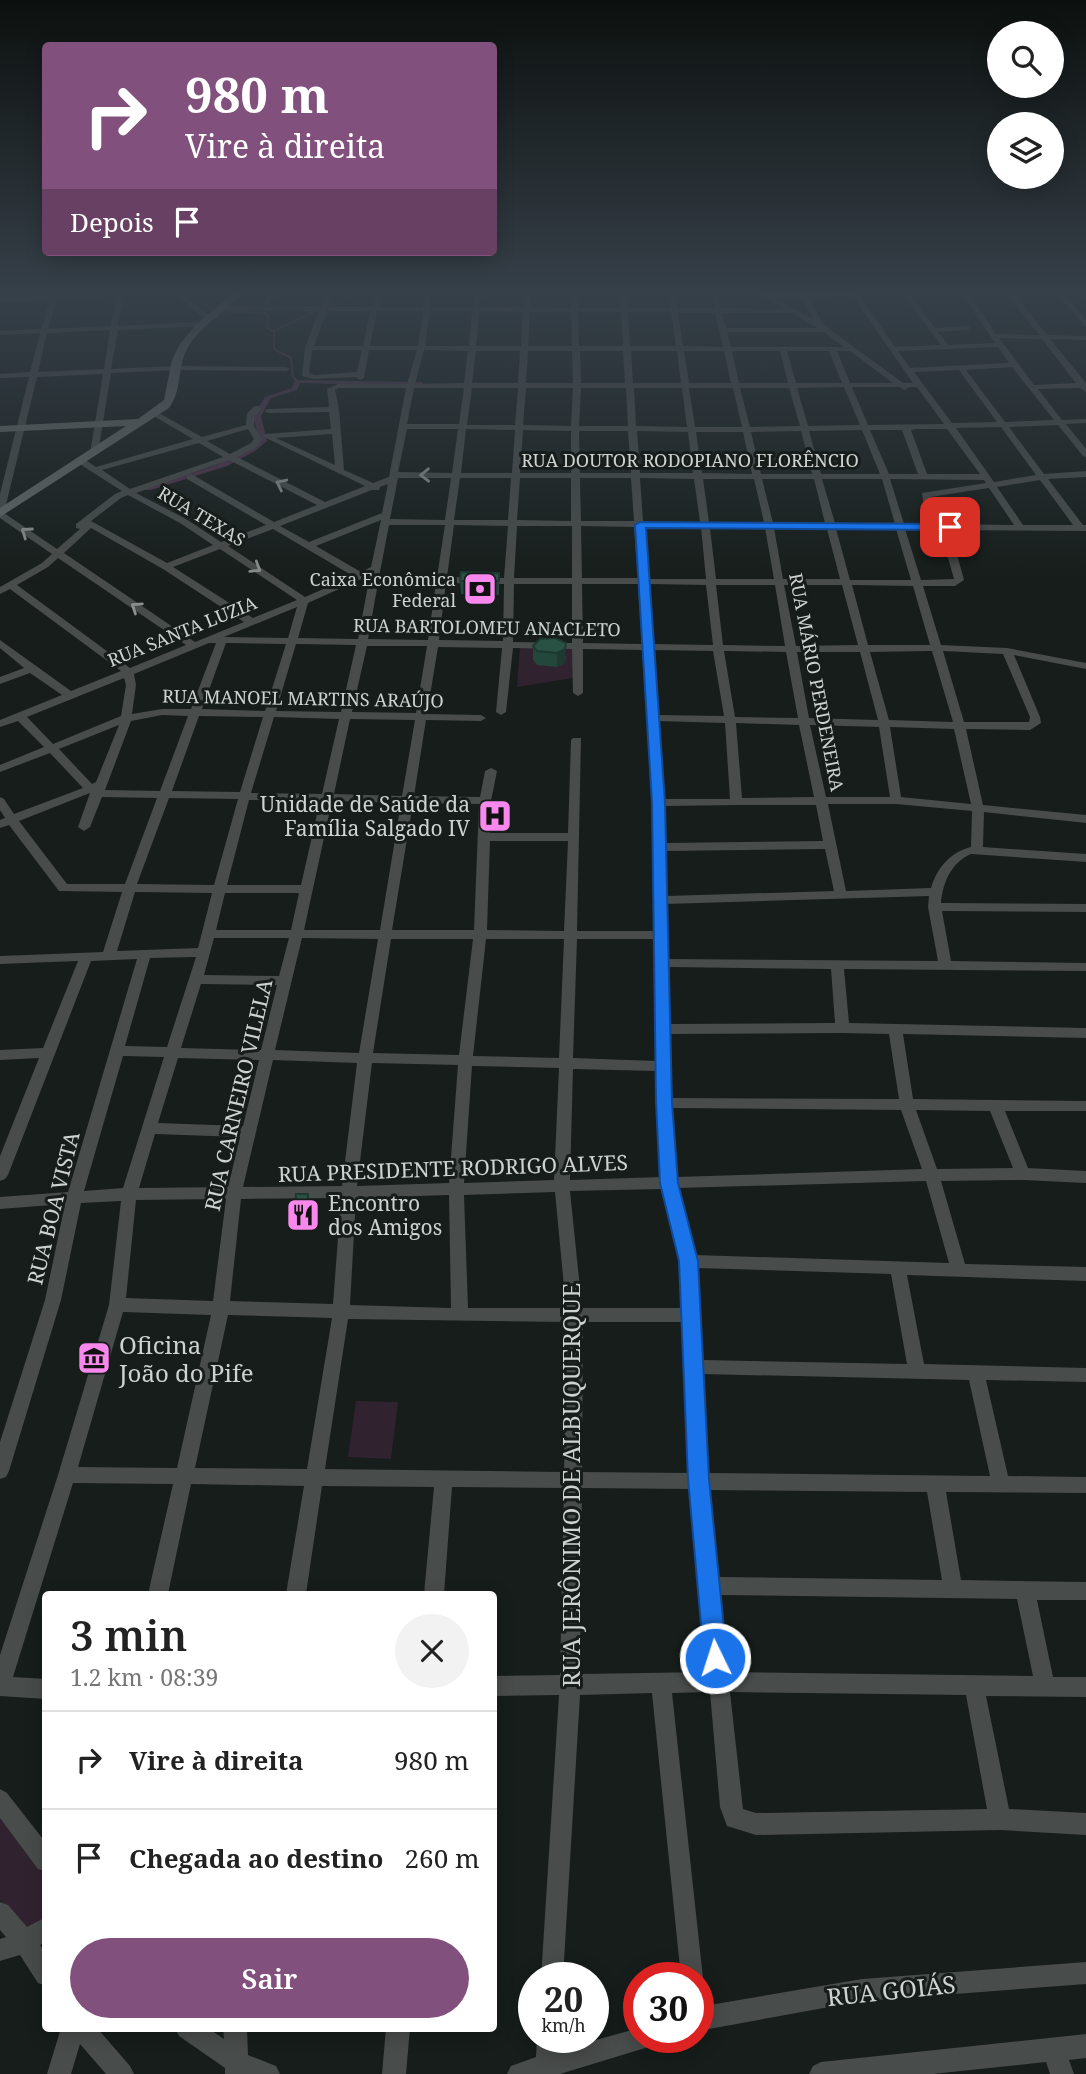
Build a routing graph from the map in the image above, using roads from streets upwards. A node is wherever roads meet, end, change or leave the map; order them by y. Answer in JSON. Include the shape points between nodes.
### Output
{"nodes":[{"id":1,"x":738,"y":388,"type":"edge"},
{"id":2,"x":30,"y":389,"type":"edge"},
{"id":3,"x":104,"y":389,"type":"edge"},
{"id":4,"x":173,"y":389,"type":"edge"},
{"id":5,"x":331,"y":389,"type":"edge"},
{"id":6,"x":410,"y":389,"type":"edge"},
{"id":7,"x":467,"y":389,"type":"edge"},
{"id":8,"x":524,"y":389,"type":"edge"},
{"id":9,"x":577,"y":389,"type":"edge"},
{"id":10,"x":630,"y":389,"type":"edge"},
{"id":11,"x":684,"y":389,"type":"edge"},
{"id":12,"x":794,"y":389,"type":"edge"},
{"id":13,"x":850,"y":389,"type":"edge"},
{"id":14,"x":906,"y":389,"type":"edge"},
{"id":15,"x":922,"y":389,"type":"edge"},
{"id":16,"x":976,"y":389,"type":"edge"},
{"id":17,"x":1033,"y":389,"type":"edge"},
{"id":18,"x":932,"y":406,"type":"junction"},
{"id":19,"x":258,"y":408,"type":"dead end"},
{"id":20,"x":335,"y":409,"type":"junction"},
{"id":21,"x":268,"y":411,"type":"dead end"},
{"id":22,"x":156,"y":414,"type":"junction"},
{"id":23,"x":1086,"y":421,"type":"edge"},
{"id":24,"x":142,"y":422,"type":"junction"},
{"id":25,"x":1062,"y":422,"type":"junction"},
{"id":26,"x":99,"y":424,"type":"junction"},
{"id":27,"x":1003,"y":425,"type":"junction"},
{"id":28,"x":250,"y":426,"type":"junction"},
{"id":29,"x":404,"y":426,"type":"junction"},
{"id":30,"x":461,"y":427,"type":"junction"},
{"id":31,"x":520,"y":427,"type":"junction"},
{"id":32,"x":20,"y":428,"type":"junction"},
{"id":33,"x":575,"y":428,"type":"junction"},
{"id":34,"x":634,"y":428,"type":"junction"},
{"id":35,"x":691,"y":428,"type":"junction"},
{"id":36,"x":865,"y":428,"type":"junction"},
{"id":37,"x":906,"y":428,"type":"junction"},
{"id":38,"x":949,"y":428,"type":"junction"},
{"id":39,"x":0,"y":429,"type":"edge"},
{"id":40,"x":747,"y":429,"type":"junction"},
{"id":41,"x":805,"y":429,"type":"junction"},
{"id":42,"x":335,"y":431,"type":"junction"},
{"id":43,"x":202,"y":440,"type":"junction"},
{"id":44,"x":1084,"y":449,"type":"edge"},
{"id":45,"x":94,"y":453,"type":"junction"},
{"id":46,"x":234,"y":460,"type":"junction"},
{"id":47,"x":81,"y":461,"type":"junction"},
{"id":48,"x":97,"y":469,"type":"junction"},
{"id":49,"x":340,"y":471,"type":"junction"},
{"id":50,"x":1086,"y":474,"type":"edge"},
{"id":51,"x":456,"y":475,"type":"junction"},
{"id":52,"x":517,"y":475,"type":"junction"},
{"id":53,"x":575,"y":475,"type":"junction"},
{"id":54,"x":637,"y":475,"type":"junction"},
{"id":55,"x":758,"y":475,"type":"junction"},
{"id":56,"x":817,"y":475,"type":"junction"},
{"id":57,"x":697,"y":476,"type":"junction"},
{"id":58,"x":923,"y":476,"type":"junction"},
{"id":59,"x":190,"y":477,"type":"junction"},
{"id":60,"x":395,"y":477,"type":"junction"},
{"id":61,"x":885,"y":477,"type":"junction"},
{"id":62,"x":1043,"y":477,"type":"junction"},
{"id":63,"x":988,"y":481,"type":"junction"},
{"id":64,"x":373,"y":487,"type":"junction"},
{"id":65,"x":33,"y":492,"type":"junction"},
{"id":66,"x":3,"y":494,"type":"edge"},
{"id":67,"x":132,"y":494,"type":"junction"},
{"id":68,"x":390,"y":495,"type":"junction"},
{"id":69,"x":325,"y":505,"type":"junction"},
{"id":70,"x":0,"y":513,"type":"edge"},
{"id":71,"x":387,"y":518,"type":"junction"},
{"id":72,"x":450,"y":523,"type":"junction"},
{"id":73,"x":514,"y":524,"type":"junction"},
{"id":74,"x":577,"y":524,"type":"junction"},
{"id":75,"x":272,"y":525,"type":"junction"},
{"id":76,"x":640,"y":525,"type":"junction"},
{"id":77,"x":705,"y":526,"type":"junction"},
{"id":78,"x":769,"y":526,"type":"junction"},
{"id":79,"x":833,"y":527,"type":"junction"},
{"id":80,"x":901,"y":527,"type":"junction"},
{"id":81,"x":936,"y":527,"type":"junction"},
{"id":82,"x":1020,"y":527,"type":"junction"},
{"id":83,"x":1083,"y":528,"type":"edge"},
{"id":84,"x":220,"y":545,"type":"junction"},
{"id":85,"x":308,"y":546,"type":"junction"},
{"id":86,"x":55,"y":553,"type":"junction"},
{"id":87,"x":166,"y":567,"type":"junction"},
{"id":88,"x":375,"y":574,"type":"junction"},
{"id":89,"x":361,"y":576,"type":"junction"},
{"id":90,"x":441,"y":580,"type":"junction"},
{"id":91,"x":509,"y":580,"type":"junction"},
{"id":92,"x":577,"y":581,"type":"junction"},
{"id":93,"x":644,"y":582,"type":"junction"},
{"id":94,"x":711,"y":583,"type":"junction"},
{"id":95,"x":779,"y":583,"type":"junction"},
{"id":96,"x":848,"y":583,"type":"junction"},
{"id":97,"x":916,"y":584,"type":"junction"},
{"id":98,"x":5,"y":585,"type":"edge"},
{"id":99,"x":0,"y":591,"type":"edge"},
{"id":100,"x":304,"y":601,"type":"junction"},
{"id":101,"x":250,"y":621,"type":"junction"},
{"id":102,"x":207,"y":640,"type":"junction"},
{"id":103,"x":222,"y":640,"type":"junction"},
{"id":104,"x":291,"y":641,"type":"junction"},
{"id":105,"x":362,"y":643,"type":"junction"},
{"id":106,"x":433,"y":644,"type":"junction"},
{"id":107,"x":509,"y":644,"type":"junction"},
{"id":108,"x":1,"y":645,"type":"edge"},
{"id":109,"x":193,"y":645,"type":"junction"},
{"id":110,"x":579,"y":646,"type":"junction"},
{"id":111,"x":647,"y":646,"type":"junction"},
{"id":112,"x":718,"y":647,"type":"junction"},
{"id":113,"x":864,"y":648,"type":"junction"},
{"id":114,"x":935,"y":648,"type":"junction"},
{"id":115,"x":792,"y":649,"type":"junction"},
{"id":116,"x":1007,"y":651,"type":"junction"},
{"id":117,"x":1086,"y":666,"type":"edge"},
{"id":118,"x":32,"y":669,"type":"junction"},
{"id":119,"x":128,"y":671,"type":"junction"},
{"id":120,"x":0,"y":681,"type":"edge"},
{"id":121,"x":578,"y":694,"type":"dead end"},
{"id":122,"x":69,"y":695,"type":"junction"},
{"id":123,"x":196,"y":712,"type":"junction"},
{"id":124,"x":501,"y":712,"type":"dead end"},
{"id":125,"x":268,"y":714,"type":"junction"},
{"id":126,"x":345,"y":715,"type":"junction"},
{"id":127,"x":20,"y":716,"type":"junction"},
{"id":128,"x":419,"y":717,"type":"junction"},
{"id":129,"x":126,"y":718,"type":"junction"},
{"id":130,"x":481,"y":718,"type":"dead end"},
{"id":131,"x":653,"y":718,"type":"junction"},
{"id":132,"x":730,"y":719,"type":"junction"},
{"id":133,"x":804,"y":721,"type":"junction"},
{"id":134,"x":884,"y":722,"type":"junction"},
{"id":135,"x":0,"y":724,"type":"edge"},
{"id":136,"x":959,"y":724,"type":"junction"},
{"id":137,"x":577,"y":740,"type":"dead end"},
{"id":138,"x":53,"y":748,"type":"junction"},
{"id":139,"x":0,"y":769,"type":"edge"},
{"id":140,"x":491,"y":771,"type":"dead end"},
{"id":141,"x":95,"y":789,"type":"junction"},
{"id":142,"x":166,"y":795,"type":"junction"},
{"id":143,"x":245,"y":797,"type":"junction"},
{"id":144,"x":326,"y":798,"type":"junction"},
{"id":145,"x":407,"y":799,"type":"junction"},
{"id":146,"x":896,"y":800,"type":"junction"},
{"id":147,"x":0,"y":801,"type":"edge"},
{"id":148,"x":485,"y":801,"type":"junction"},
{"id":149,"x":823,"y":802,"type":"junction"},
{"id":150,"x":659,"y":803,"type":"junction"},
{"id":151,"x":736,"y":803,"type":"junction"},
{"id":152,"x":978,"y":809,"type":"junction"},
{"id":153,"x":1086,"y":819,"type":"edge"},
{"id":154,"x":6,"y":822,"type":"edge"},
{"id":155,"x":85,"y":827,"type":"dead end"},
{"id":156,"x":484,"y":837,"type":"junction"},
{"id":157,"x":573,"y":837,"type":"junction"},
{"id":158,"x":830,"y":845,"type":"junction"},
{"id":159,"x":659,"y":847,"type":"junction"},
{"id":160,"x":977,"y":850,"type":"junction"},
{"id":161,"x":1086,"y":858,"type":"edge"},
{"id":162,"x":130,"y":887,"type":"junction"},
{"id":163,"x":218,"y":888,"type":"junction"},
{"id":164,"x":306,"y":889,"type":"junction"},
{"id":165,"x":934,"y":892,"type":"junction"},
{"id":166,"x":841,"y":896,"type":"junction"},
{"id":167,"x":661,"y":900,"type":"junction"},
{"id":168,"x":934,"y":907,"type":"junction"},
{"id":169,"x":1086,"y":908,"type":"edge"},
{"id":170,"x":209,"y":934,"type":"junction"},
{"id":171,"x":480,"y":934,"type":"junction"},
{"id":172,"x":296,"y":935,"type":"junction"},
{"id":173,"x":662,"y":935,"type":"junction"},
{"id":174,"x":387,"y":936,"type":"junction"},
{"id":175,"x":570,"y":936,"type":"junction"},
{"id":176,"x":204,"y":953,"type":"junction"},
{"id":177,"x":145,"y":954,"type":"junction"},
{"id":178,"x":109,"y":955,"type":"junction"},
{"id":179,"x":87,"y":956,"type":"junction"},
{"id":180,"x":0,"y":960,"type":"edge"},
{"id":181,"x":663,"y":963,"type":"junction"},
{"id":182,"x":837,"y":964,"type":"junction"},
{"id":183,"x":944,"y":964,"type":"junction"},
{"id":184,"x":1086,"y":967,"type":"edge"},
{"id":185,"x":196,"y":979,"type":"junction"},
{"id":186,"x":285,"y":981,"type":"junction"},
{"id":187,"x":842,"y":1028,"type":"junction"},
{"id":188,"x":663,"y":1029,"type":"junction"},
{"id":189,"x":895,"y":1030,"type":"junction"},
{"id":190,"x":1086,"y":1033,"type":"edge"},
{"id":191,"x":118,"y":1051,"type":"junction"},
{"id":192,"x":172,"y":1052,"type":"junction"},
{"id":193,"x":49,"y":1053,"type":"junction"},
{"id":194,"x":268,"y":1054,"type":"junction"},
{"id":195,"x":0,"y":1055,"type":"edge"},
{"id":196,"x":365,"y":1058,"type":"junction"},
{"id":197,"x":465,"y":1061,"type":"junction"},
{"id":198,"x":566,"y":1064,"type":"junction"},
{"id":199,"x":663,"y":1066,"type":"junction"},
{"id":200,"x":664,"y":1102,"type":"junction"},
{"id":201,"x":995,"y":1105,"type":"junction"},
{"id":202,"x":907,"y":1106,"type":"junction"},
{"id":203,"x":1086,"y":1107,"type":"edge"},
{"id":204,"x":149,"y":1128,"type":"junction"},
{"id":205,"x":249,"y":1132,"type":"junction"},
{"id":206,"x":1023,"y":1174,"type":"junction"},
{"id":207,"x":0,"y":1175,"type":"edge"},
{"id":208,"x":932,"y":1175,"type":"junction"},
{"id":209,"x":1086,"y":1177,"type":"edge"},
{"id":210,"x":669,"y":1183,"type":"junction"},
{"id":211,"x":562,"y":1185,"type":"junction"},
{"id":212,"x":456,"y":1187,"type":"junction"},
{"id":213,"x":349,"y":1192,"type":"junction"},
{"id":214,"x":130,"y":1194,"type":"junction"},
{"id":215,"x":234,"y":1194,"type":"junction"},
{"id":216,"x":74,"y":1199,"type":"junction"},
{"id":217,"x":0,"y":1203,"type":"edge"},
{"id":218,"x":688,"y":1261,"type":"junction"},
{"id":219,"x":898,"y":1269,"type":"junction"},
{"id":220,"x":959,"y":1271,"type":"junction"},
{"id":221,"x":1086,"y":1274,"type":"edge"},
{"id":222,"x":117,"y":1305,"type":"junction"},
{"id":223,"x":221,"y":1307,"type":"junction"},
{"id":224,"x":341,"y":1312,"type":"junction"},
{"id":225,"x":460,"y":1315,"type":"junction"},
{"id":226,"x":691,"y":1315,"type":"junction"},
{"id":227,"x":575,"y":1317,"type":"junction"},
{"id":228,"x":694,"y":1367,"type":"junction"},
{"id":229,"x":917,"y":1373,"type":"junction"},
{"id":230,"x":976,"y":1374,"type":"junction"},
{"id":231,"x":1086,"y":1375,"type":"edge"},
{"id":232,"x":0,"y":1471,"type":"edge"},
{"id":233,"x":67,"y":1475,"type":"junction"},
{"id":234,"x":185,"y":1475,"type":"junction"},
{"id":235,"x":315,"y":1476,"type":"junction"},
{"id":236,"x":444,"y":1478,"type":"junction"},
{"id":237,"x":573,"y":1479,"type":"junction"},
{"id":238,"x":699,"y":1479,"type":"junction"},
{"id":239,"x":934,"y":1483,"type":"junction"},
{"id":240,"x":1001,"y":1483,"type":"junction"},
{"id":241,"x":1086,"y":1485,"type":"edge"},
{"id":242,"x":710,"y":1586,"type":"junction"},
{"id":243,"x":954,"y":1588,"type":"junction"},
{"id":244,"x":1025,"y":1590,"type":"junction"},
{"id":245,"x":159,"y":1591,"type":"edge"},
{"id":246,"x":296,"y":1591,"type":"edge"},
{"id":247,"x":434,"y":1591,"type":"edge"},
{"id":248,"x":1086,"y":1591,"type":"edge"},
{"id":249,"x":661,"y":1682,"type":"junction"},
{"id":250,"x":717,"y":1682,"type":"junction"},
{"id":251,"x":974,"y":1685,"type":"junction"},
{"id":252,"x":1045,"y":1685,"type":"junction"},
{"id":253,"x":0,"y":1686,"type":"edge"},
{"id":254,"x":497,"y":1686,"type":"edge"},
{"id":255,"x":570,"y":1686,"type":"junction"},
{"id":256,"x":1086,"y":1687,"type":"edge"},
{"id":257,"x":42,"y":1689,"type":"edge"},
{"id":258,"x":0,"y":1800,"type":"edge"},
{"id":259,"x":1000,"y":1819,"type":"junction"},
{"id":260,"x":1086,"y":1824,"type":"edge"},
{"id":261,"x":42,"y":1856,"type":"edge"},
{"id":262,"x":0,"y":1913,"type":"edge"},
{"id":263,"x":42,"y":1931,"type":"edge"},
{"id":264,"x":25,"y":1942,"type":"junction"},
{"id":265,"x":0,"y":1950,"type":"edge"},
{"id":266,"x":553,"y":1962,"type":"edge"},
{"id":267,"x":690,"y":1962,"type":"edge"},
{"id":268,"x":42,"y":1969,"type":"edge"},
{"id":269,"x":1086,"y":1973,"type":"edge"},
{"id":270,"x":714,"y":2016,"type":"edge"},
{"id":271,"x":72,"y":2032,"type":"edge"},
{"id":272,"x":85,"y":2032,"type":"edge"},
{"id":273,"x":192,"y":2032,"type":"edge"},
{"id":274,"x":235,"y":2032,"type":"edge"},
{"id":275,"x":398,"y":2032,"type":"edge"},
{"id":276,"x":623,"y":2044,"type":"edge"},
{"id":277,"x":1086,"y":2046,"type":"edge"},
{"id":278,"x":1053,"y":2048,"type":"junction"},
{"id":279,"x":548,"y":2053,"type":"edge"},
{"id":280,"x":547,"y":2067,"type":"junction"},
{"id":281,"x":236,"y":2068,"type":"edge"},
{"id":282,"x":827,"y":2073,"type":"edge"},
{"id":283,"x":60,"y":2074,"type":"edge"},
{"id":284,"x":122,"y":2074,"type":"edge"},
{"id":285,"x":268,"y":2074,"type":"edge"},
{"id":286,"x":394,"y":2074,"type":"edge"},
{"id":287,"x":519,"y":2074,"type":"edge"},
{"id":288,"x":1062,"y":2074,"type":"edge"}],
"edges":[{"from":1,"to":40,"type":"street","name":"RUA MÁRIO PERDENEIRA"},
{"from":2,"to":32,"type":"street"},
{"from":3,"to":26,"type":"street"},
{"from":4,"to":22,"type":"street","via":[[172,397]]},
{"from":5,"to":20,"type":"street"},
{"from":6,"to":29,"type":"street","name":"RUA CARNEIRO VILELA"},
{"from":7,"to":30,"type":"street"},
{"from":8,"to":31,"type":"street"},
{"from":9,"to":33,"type":"street"},
{"from":10,"to":34,"type":"street"},
{"from":11,"to":35,"type":"street"},
{"from":12,"to":41,"type":"street"},
{"from":13,"to":36,"type":"street"},
{"from":14,"to":18,"type":"street"},
{"from":15,"to":18,"type":"street"},
{"from":16,"to":27,"type":"street"},
{"from":17,"to":25,"type":"street"},
{"from":18,"to":38,"type":"street"},
{"from":19,"to":28,"type":"street","via":[[250,415]]},
{"from":20,"to":21,"type":"street"},
{"from":20,"to":42,"type":"street"},
{"from":22,"to":24,"type":"street"},
{"from":22,"to":43,"type":"street"},
{"from":23,"to":25,"type":"street"},
{"from":24,"to":26,"type":"street"},
{"from":24,"to":45,"type":"street"},
{"from":25,"to":27,"type":"street"},
{"from":25,"to":44,"type":"street"},
{"from":26,"to":32,"type":"street"},
{"from":26,"to":45,"type":"street"},
{"from":27,"to":38,"type":"street"},
{"from":27,"to":62,"type":"street"},
{"from":28,"to":43,"type":"street"},
{"from":28,"to":46,"type":"street","via":[[257,442]]},
{"from":29,"to":30,"type":"street"},
{"from":29,"to":60,"type":"street","name":"RUA CARNEIRO VILELA"},
{"from":30,"to":31,"type":"street"},
{"from":30,"to":51,"type":"street"},
{"from":31,"to":33,"type":"street"},
{"from":31,"to":52,"type":"street"},
{"from":32,"to":39,"type":"street"},
{"from":32,"to":66,"type":"street"},
{"from":33,"to":34,"type":"street"},
{"from":33,"to":53,"type":"street"},
{"from":34,"to":35,"type":"street"},
{"from":34,"to":54,"type":"street"},
{"from":35,"to":40,"type":"street"},
{"from":35,"to":57,"type":"street"},
{"from":36,"to":37,"type":"street"},
{"from":36,"to":41,"type":"street"},
{"from":36,"to":61,"type":"street"},
{"from":37,"to":38,"type":"street"},
{"from":37,"to":58,"type":"street"},
{"from":38,"to":63,"type":"street"},
{"from":40,"to":41,"type":"street"},
{"from":40,"to":55,"type":"street","name":"RUA MÁRIO PERDENEIRA"},
{"from":41,"to":56,"type":"street"},
{"from":42,"to":49,"type":"street"},
{"from":42,"to":49,"type":"street","via":[[265,436]]},
{"from":43,"to":46,"type":"street"},
{"from":43,"to":48,"type":"street"},
{"from":45,"to":47,"type":"street"},
{"from":46,"to":59,"type":"street"},
{"from":46,"to":67,"type":"street"},
{"from":69,"to":46,"type":"street","one_way":true},
{"from":47,"to":48,"type":"street","name":"RUA TEXAS"},
{"from":47,"to":65,"type":"street"},
{"from":48,"to":67,"type":"street","name":"RUA TEXAS"},
{"from":49,"to":64,"type":"street"},
{"from":50,"to":62,"type":"street","name":"RUA DOUTOR RODOPIANO FLORÊNCIO"},
{"from":51,"to":52,"type":"street","name":"RUA DOUTOR RODOPIANO FLORÊNCIO"},
{"from":51,"to":60,"type":"street","name":"RUA DOUTOR RODOPIANO FLORÊNCIO","one_way":true},
{"from":51,"to":72,"type":"street"},
{"from":52,"to":53,"type":"street","name":"RUA DOUTOR RODOPIANO FLORÊNCIO"},
{"from":52,"to":73,"type":"street"},
{"from":53,"to":54,"type":"street","name":"RUA DOUTOR RODOPIANO FLORÊNCIO"},
{"from":53,"to":74,"type":"street"},
{"from":54,"to":57,"type":"street","name":"RUA DOUTOR RODOPIANO FLORÊNCIO"},
{"from":54,"to":76,"type":"street"},
{"from":55,"to":56,"type":"street","name":"RUA DOUTOR RODOPIANO FLORÊNCIO"},
{"from":55,"to":57,"type":"street","name":"RUA DOUTOR RODOPIANO FLORÊNCIO"},
{"from":55,"to":78,"type":"street","name":"RUA MÁRIO PERDENEIRA"},
{"from":56,"to":61,"type":"street","name":"RUA DOUTOR RODOPIANO FLORÊNCIO"},
{"from":56,"to":79,"type":"street"},
{"from":57,"to":77,"type":"street"},
{"from":58,"to":61,"type":"street","name":"RUA DOUTOR RODOPIANO FLORÊNCIO"},
{"from":58,"to":63,"type":"street","name":"RUA DOUTOR RODOPIANO FLORÊNCIO"},
{"from":59,"to":67,"type":"street"},
{"from":59,"to":75,"type":"street"},
{"from":60,"to":64,"type":"street"},
{"from":60,"to":68,"type":"street","name":"RUA CARNEIRO VILELA"},
{"from":61,"to":80,"type":"street"},
{"from":62,"to":63,"type":"street","name":"RUA DOUTOR RODOPIANO FLORÊNCIO"},
{"from":62,"to":83,"type":"street"},
{"from":63,"to":81,"type":"street","via":[[925,495]]},
{"from":63,"to":82,"type":"street"},
{"from":64,"to":68,"type":"street"},
{"from":64,"to":69,"type":"street"},
{"from":65,"to":66,"type":"street"},
{"from":65,"to":70,"type":"street"},
{"from":66,"to":70,"type":"street"},
{"from":67,"to":84,"type":"street","name":"RUA TEXAS"},
{"from":67,"to":86,"type":"street","via":[[100,507]]},
{"from":68,"to":71,"type":"street","name":"RUA CARNEIRO VILELA"},
{"from":69,"to":75,"type":"street"},
{"from":86,"to":70,"type":"street","one_way":true},
{"from":71,"to":72,"type":"street"},
{"from":71,"to":85,"type":"street"},
{"from":71,"to":88,"type":"street","name":"RUA CARNEIRO VILELA"},
{"from":72,"to":73,"type":"street"},
{"from":72,"to":90,"type":"street"},
{"from":73,"to":74,"type":"street"},
{"from":73,"to":91,"type":"street"},
{"from":74,"to":76,"type":"street"},
{"from":74,"to":92,"type":"street"},
{"from":75,"to":84,"type":"street"},
{"from":75,"to":85,"type":"street"},
{"from":76,"to":77,"type":"street"},
{"from":76,"to":93,"type":"street"},
{"from":77,"to":78,"type":"street"},
{"from":77,"to":94,"type":"street"},
{"from":78,"to":79,"type":"street"},
{"from":78,"to":95,"type":"street","name":"RUA MÁRIO PERDENEIRA"},
{"from":79,"to":80,"type":"street"},
{"from":79,"to":96,"type":"street"},
{"from":80,"to":81,"type":"street"},
{"from":80,"to":97,"type":"street"},
{"from":81,"to":82,"type":"street"},
{"from":81,"to":97,"type":"street","via":[[959,580]]},
{"from":82,"to":83,"type":"street"},
{"from":84,"to":87,"type":"street"},
{"from":84,"to":100,"type":"street","name":"RUA TEXAS","one_way":true},
{"from":85,"to":89,"type":"street"},
{"from":86,"to":87,"type":"street","via":[[90,524]]},
{"from":86,"to":98,"type":"street"},
{"from":109,"to":86,"type":"street","one_way":true},
{"from":87,"to":101,"type":"street"},
{"from":88,"to":89,"type":"street","name":"RUA SANTA LUZIA"},
{"from":88,"to":90,"type":"street"},
{"from":88,"to":105,"type":"street","name":"RUA CARNEIRO VILELA"},
{"from":89,"to":100,"type":"street","name":"RUA SANTA LUZIA"},
{"from":90,"to":91,"type":"street"},
{"from":90,"to":106,"type":"street"},
{"from":91,"to":92,"type":"street"},
{"from":91,"to":107,"type":"street"},
{"from":92,"to":93,"type":"street"},
{"from":92,"to":110,"type":"street"},
{"from":93,"to":94,"type":"street"},
{"from":93,"to":111,"type":"street"},
{"from":94,"to":95,"type":"street"},
{"from":94,"to":112,"type":"street"},
{"from":95,"to":96,"type":"street"},
{"from":95,"to":115,"type":"street","name":"RUA MÁRIO PERDENEIRA"},
{"from":96,"to":97,"type":"street"},
{"from":96,"to":113,"type":"street"},
{"from":97,"to":114,"type":"street"},
{"from":98,"to":99,"type":"street"},
{"from":98,"to":119,"type":"street"},
{"from":100,"to":101,"type":"street","name":"RUA SANTA LUZIA"},
{"from":100,"to":104,"type":"street"},
{"from":101,"to":102,"type":"street","name":"RUA SANTA LUZIA"},
{"from":102,"to":103,"type":"street","name":"RUA BARTOLOMEU ANACLETO"},
{"from":102,"to":109,"type":"street","name":"RUA SANTA LUZIA"},
{"from":103,"to":104,"type":"street","name":"RUA BARTOLOMEU ANACLETO"},
{"from":103,"to":123,"type":"street"},
{"from":104,"to":105,"type":"street","name":"RUA BARTOLOMEU ANACLETO"},
{"from":104,"to":125,"type":"street"},
{"from":105,"to":106,"type":"street","name":"RUA BARTOLOMEU ANACLETO"},
{"from":105,"to":126,"type":"street","name":"RUA CARNEIRO VILELA"},
{"from":106,"to":107,"type":"street","name":"RUA BARTOLOMEU ANACLETO"},
{"from":106,"to":128,"type":"street"},
{"from":107,"to":110,"type":"street","name":"RUA BARTOLOMEU ANACLETO"},
{"from":107,"to":124,"type":"street"},
{"from":108,"to":118,"type":"street"},
{"from":109,"to":119,"type":"street","name":"RUA SANTA LUZIA"},
{"from":110,"to":111,"type":"street","name":"RUA BARTOLOMEU ANACLETO"},
{"from":110,"to":121,"type":"street"},
{"from":111,"to":112,"type":"street","name":"RUA BARTOLOMEU ANACLETO"},
{"from":111,"to":131,"type":"street"},
{"from":112,"to":115,"type":"street","name":"RUA BARTOLOMEU ANACLETO"},
{"from":112,"to":132,"type":"street"},
{"from":113,"to":114,"type":"street","name":"RUA BARTOLOMEU ANACLETO"},
{"from":113,"to":115,"type":"street","name":"RUA BARTOLOMEU ANACLETO"},
{"from":113,"to":134,"type":"street"},
{"from":114,"to":116,"type":"street","name":"RUA BARTOLOMEU ANACLETO"},
{"from":114,"to":136,"type":"street"},
{"from":115,"to":133,"type":"street","name":"RUA MÁRIO PERDENEIRA"},
{"from":116,"to":117,"type":"street","name":"RUA BARTOLOMEU ANACLETO"},
{"from":116,"to":136,"type":"street","via":[[1035,717],[1033,725]]},
{"from":118,"to":120,"type":"street"},
{"from":118,"to":122,"type":"street"},
{"from":119,"to":122,"type":"street","name":"RUA SANTA LUZIA"},
{"from":119,"to":129,"type":"street","via":[[132,687]]},
{"from":122,"to":127,"type":"street","name":"RUA SANTA LUZIA"},
{"from":123,"to":125,"type":"street","name":"RUA MANOEL MARTINS ARAÚJO"},
{"from":123,"to":129,"type":"street","name":"RUA MANOEL MARTINS ARAÚJO"},
{"from":123,"to":142,"type":"street"},
{"from":125,"to":126,"type":"street","name":"RUA MANOEL MARTINS ARAÚJO"},
{"from":125,"to":143,"type":"street"},
{"from":126,"to":128,"type":"street","name":"RUA MANOEL MARTINS ARAÚJO"},
{"from":126,"to":144,"type":"street","name":"RUA CARNEIRO VILELA"},
{"from":127,"to":135,"type":"street","name":"RUA SANTA LUZIA"},
{"from":127,"to":138,"type":"street"},
{"from":128,"to":130,"type":"street","name":"RUA MANOEL MARTINS ARAÚJO"},
{"from":128,"to":145,"type":"street"},
{"from":129,"to":138,"type":"street","name":"RUA MANOEL MARTINS ARAÚJO"},
{"from":129,"to":141,"type":"street"},
{"from":131,"to":132,"type":"street"},
{"from":131,"to":150,"type":"street"},
{"from":132,"to":133,"type":"street"},
{"from":132,"to":151,"type":"street"},
{"from":133,"to":134,"type":"street"},
{"from":133,"to":149,"type":"street","name":"RUA MÁRIO PERDENEIRA"},
{"from":134,"to":136,"type":"street"},
{"from":134,"to":146,"type":"street"},
{"from":136,"to":152,"type":"street"},
{"from":137,"to":157,"type":"street","name":"RUA JERÔNIMO DE ALBUQUERQUE"},
{"from":138,"to":139,"type":"street","name":"RUA MANOEL MARTINS ARAÚJO"},
{"from":138,"to":141,"type":"street"},
{"from":140,"to":148,"type":"street"},
{"from":141,"to":142,"type":"street"},
{"from":141,"to":154,"type":"street"},
{"from":141,"to":155,"type":"street"},
{"from":142,"to":143,"type":"street"},
{"from":142,"to":162,"type":"street"},
{"from":143,"to":144,"type":"street"},
{"from":143,"to":163,"type":"street"},
{"from":144,"to":145,"type":"street"},
{"from":144,"to":164,"type":"street","name":"RUA CARNEIRO VILELA"},
{"from":145,"to":148,"type":"street"},
{"from":145,"to":174,"type":"street"},
{"from":146,"to":149,"type":"street"},
{"from":146,"to":152,"type":"street"},
{"from":147,"to":154,"type":"street"},
{"from":148,"to":156,"type":"street"},
{"from":149,"to":151,"type":"street"},
{"from":149,"to":158,"type":"street","name":"RUA MÁRIO PERDENEIRA"},
{"from":150,"to":151,"type":"street"},
{"from":150,"to":159,"type":"street"},
{"from":152,"to":153,"type":"street"},
{"from":152,"to":160,"type":"street"},
{"from":154,"to":162,"type":"street","via":[[63,888]]},
{"from":156,"to":157,"type":"street"},
{"from":156,"to":171,"type":"street"},
{"from":157,"to":175,"type":"street","name":"RUA JERÔNIMO DE ALBUQUERQUE"},
{"from":158,"to":159,"type":"street"},
{"from":158,"to":166,"type":"street","name":"RUA MÁRIO PERDENEIRA"},
{"from":159,"to":167,"type":"street"},
{"from":160,"to":161,"type":"street"},
{"from":160,"to":165,"type":"street","via":[[962,853],[948,865]]},
{"from":162,"to":163,"type":"street"},
{"from":162,"to":178,"type":"street"},
{"from":163,"to":164,"type":"street"},
{"from":163,"to":170,"type":"street"},
{"from":164,"to":172,"type":"street","name":"RUA CARNEIRO VILELA"},
{"from":165,"to":166,"type":"street"},
{"from":165,"to":168,"type":"street"},
{"from":166,"to":167,"type":"street"},
{"from":167,"to":173,"type":"street"},
{"from":168,"to":169,"type":"street"},
{"from":168,"to":183,"type":"street"},
{"from":170,"to":172,"type":"street"},
{"from":170,"to":176,"type":"street"},
{"from":171,"to":174,"type":"street"},
{"from":171,"to":175,"type":"street"},
{"from":171,"to":197,"type":"street"},
{"from":172,"to":174,"type":"street"},
{"from":172,"to":186,"type":"street","name":"RUA CARNEIRO VILELA"},
{"from":173,"to":175,"type":"street"},
{"from":173,"to":181,"type":"street"},
{"from":174,"to":196,"type":"street"},
{"from":175,"to":198,"type":"street","name":"RUA JERÔNIMO DE ALBUQUERQUE"},
{"from":176,"to":177,"type":"street"},
{"from":176,"to":185,"type":"street"},
{"from":177,"to":178,"type":"street"},
{"from":177,"to":191,"type":"street","name":"RUA BOA VISTA"},
{"from":178,"to":179,"type":"street"},
{"from":179,"to":180,"type":"street"},
{"from":179,"to":193,"type":"street"},
{"from":181,"to":182,"type":"street"},
{"from":181,"to":188,"type":"street"},
{"from":182,"to":183,"type":"street"},
{"from":182,"to":187,"type":"street"},
{"from":183,"to":184,"type":"street"},
{"from":185,"to":186,"type":"street"},
{"from":185,"to":192,"type":"street"},
{"from":186,"to":194,"type":"street","name":"RUA CARNEIRO VILELA"},
{"from":187,"to":188,"type":"street"},
{"from":187,"to":189,"type":"street"},
{"from":188,"to":199,"type":"street"},
{"from":189,"to":190,"type":"street"},
{"from":189,"to":202,"type":"street"},
{"from":191,"to":192,"type":"street"},
{"from":191,"to":216,"type":"street","name":"RUA BOA VISTA"},
{"from":192,"to":194,"type":"street"},
{"from":192,"to":204,"type":"street"},
{"from":193,"to":195,"type":"street"},
{"from":193,"to":207,"type":"street"},
{"from":194,"to":196,"type":"street"},
{"from":194,"to":205,"type":"street","name":"RUA CARNEIRO VILELA"},
{"from":196,"to":197,"type":"street"},
{"from":196,"to":213,"type":"street"},
{"from":197,"to":198,"type":"street"},
{"from":197,"to":212,"type":"street"},
{"from":198,"to":199,"type":"street"},
{"from":198,"to":211,"type":"street","name":"RUA JERÔNIMO DE ALBUQUERQUE"},
{"from":199,"to":200,"type":"street"},
{"from":200,"to":202,"type":"street"},
{"from":200,"to":210,"type":"street"},
{"from":201,"to":202,"type":"street"},
{"from":201,"to":203,"type":"street"},
{"from":201,"to":206,"type":"street"},
{"from":202,"to":208,"type":"street"},
{"from":204,"to":205,"type":"street"},
{"from":204,"to":214,"type":"street"},
{"from":205,"to":215,"type":"street","name":"RUA CARNEIRO VILELA"},
{"from":206,"to":208,"type":"street","name":"RUA PRESIDENTE RODRIGO ALVES"},
{"from":206,"to":209,"type":"street","name":"RUA PRESIDENTE RODRIGO ALVES"},
{"from":208,"to":210,"type":"street","name":"RUA PRESIDENTE RODRIGO ALVES"},
{"from":208,"to":220,"type":"street"},
{"from":210,"to":211,"type":"street","name":"RUA PRESIDENTE RODRIGO ALVES"},
{"from":210,"to":218,"type":"street"},
{"from":211,"to":212,"type":"street","name":"RUA PRESIDENTE RODRIGO ALVES"},
{"from":211,"to":227,"type":"street","name":"RUA JERÔNIMO DE ALBUQUERQUE"},
{"from":212,"to":213,"type":"street","name":"RUA PRESIDENTE RODRIGO ALVES"},
{"from":212,"to":225,"type":"street"},
{"from":213,"to":215,"type":"street","name":"RUA PRESIDENTE RODRIGO ALVES"},
{"from":213,"to":224,"type":"street"},
{"from":214,"to":215,"type":"street","name":"RUA PRESIDENTE RODRIGO ALVES"},
{"from":214,"to":216,"type":"street","name":"RUA PRESIDENTE RODRIGO ALVES"},
{"from":214,"to":222,"type":"street"},
{"from":215,"to":223,"type":"street","name":"RUA CARNEIRO VILELA"},
{"from":216,"to":217,"type":"street","name":"RUA PRESIDENTE RODRIGO ALVES"},
{"from":216,"to":232,"type":"street","name":"RUA BOA VISTA","via":[[53,1300]]},
{"from":218,"to":219,"type":"street"},
{"from":218,"to":226,"type":"street"},
{"from":219,"to":220,"type":"street"},
{"from":219,"to":229,"type":"street"},
{"from":220,"to":221,"type":"street"},
{"from":222,"to":223,"type":"street"},
{"from":222,"to":233,"type":"street"},
{"from":223,"to":224,"type":"street"},
{"from":223,"to":234,"type":"street","name":"RUA CARNEIRO VILELA"},
{"from":224,"to":225,"type":"street"},
{"from":224,"to":235,"type":"street"},
{"from":225,"to":227,"type":"street"},
{"from":226,"to":227,"type":"street"},
{"from":226,"to":228,"type":"street"},
{"from":227,"to":237,"type":"street","name":"RUA JERÔNIMO DE ALBUQUERQUE"},
{"from":228,"to":229,"type":"street"},
{"from":228,"to":238,"type":"street"},
{"from":229,"to":230,"type":"street"},
{"from":230,"to":231,"type":"street"},
{"from":230,"to":240,"type":"street"},
{"from":233,"to":234,"type":"street"},
{"from":233,"to":253,"type":"street"},
{"from":234,"to":235,"type":"street"},
{"from":234,"to":245,"type":"street","name":"RUA CARNEIRO VILELA"},
{"from":235,"to":236,"type":"street"},
{"from":235,"to":246,"type":"street"},
{"from":236,"to":237,"type":"street"},
{"from":236,"to":247,"type":"street"},
{"from":237,"to":238,"type":"street"},
{"from":237,"to":255,"type":"street","name":"RUA JERÔNIMO DE ALBUQUERQUE"},
{"from":238,"to":239,"type":"street"},
{"from":238,"to":242,"type":"street"},
{"from":239,"to":240,"type":"street"},
{"from":239,"to":243,"type":"street"},
{"from":240,"to":241,"type":"street"},
{"from":242,"to":243,"type":"street"},
{"from":242,"to":250,"type":"street"},
{"from":243,"to":244,"type":"street"},
{"from":244,"to":248,"type":"street"},
{"from":244,"to":252,"type":"street"},
{"from":249,"to":250,"type":"street"},
{"from":249,"to":255,"type":"street"},
{"from":249,"to":267,"type":"street"},
{"from":250,"to":251,"type":"street"},
{"from":250,"to":259,"type":"street","via":[[731,1807],[741,1822]]},
{"from":251,"to":252,"type":"street"},
{"from":251,"to":259,"type":"street"},
{"from":252,"to":256,"type":"street"},
{"from":253,"to":257,"type":"street"},
{"from":254,"to":255,"type":"street"},
{"from":255,"to":266,"type":"street","name":"RUA JERÔNIMO DE ALBUQUERQUE"},
{"from":258,"to":261,"type":"street"},
{"from":259,"to":260,"type":"street"},
{"from":262,"to":264,"type":"street"},
{"from":263,"to":264,"type":"street"},
{"from":264,"to":265,"type":"street"},
{"from":264,"to":268,"type":"street"},
{"from":269,"to":270,"type":"street","name":"RUA GOIÁS","via":[[862,1990]]},
{"from":271,"to":283,"type":"street"},
{"from":272,"to":284,"type":"street"},
{"from":273,"to":281,"type":"street"},
{"from":274,"to":281,"type":"street"},
{"from":275,"to":286,"type":"street"},
{"from":276,"to":280,"type":"street"},
{"from":277,"to":278,"type":"street"},
{"from":278,"to":282,"type":"street"},
{"from":278,"to":288,"type":"street"},
{"from":279,"to":280,"type":"street"},
{"from":280,"to":287,"type":"street"},
{"from":281,"to":285,"type":"street"}]}
